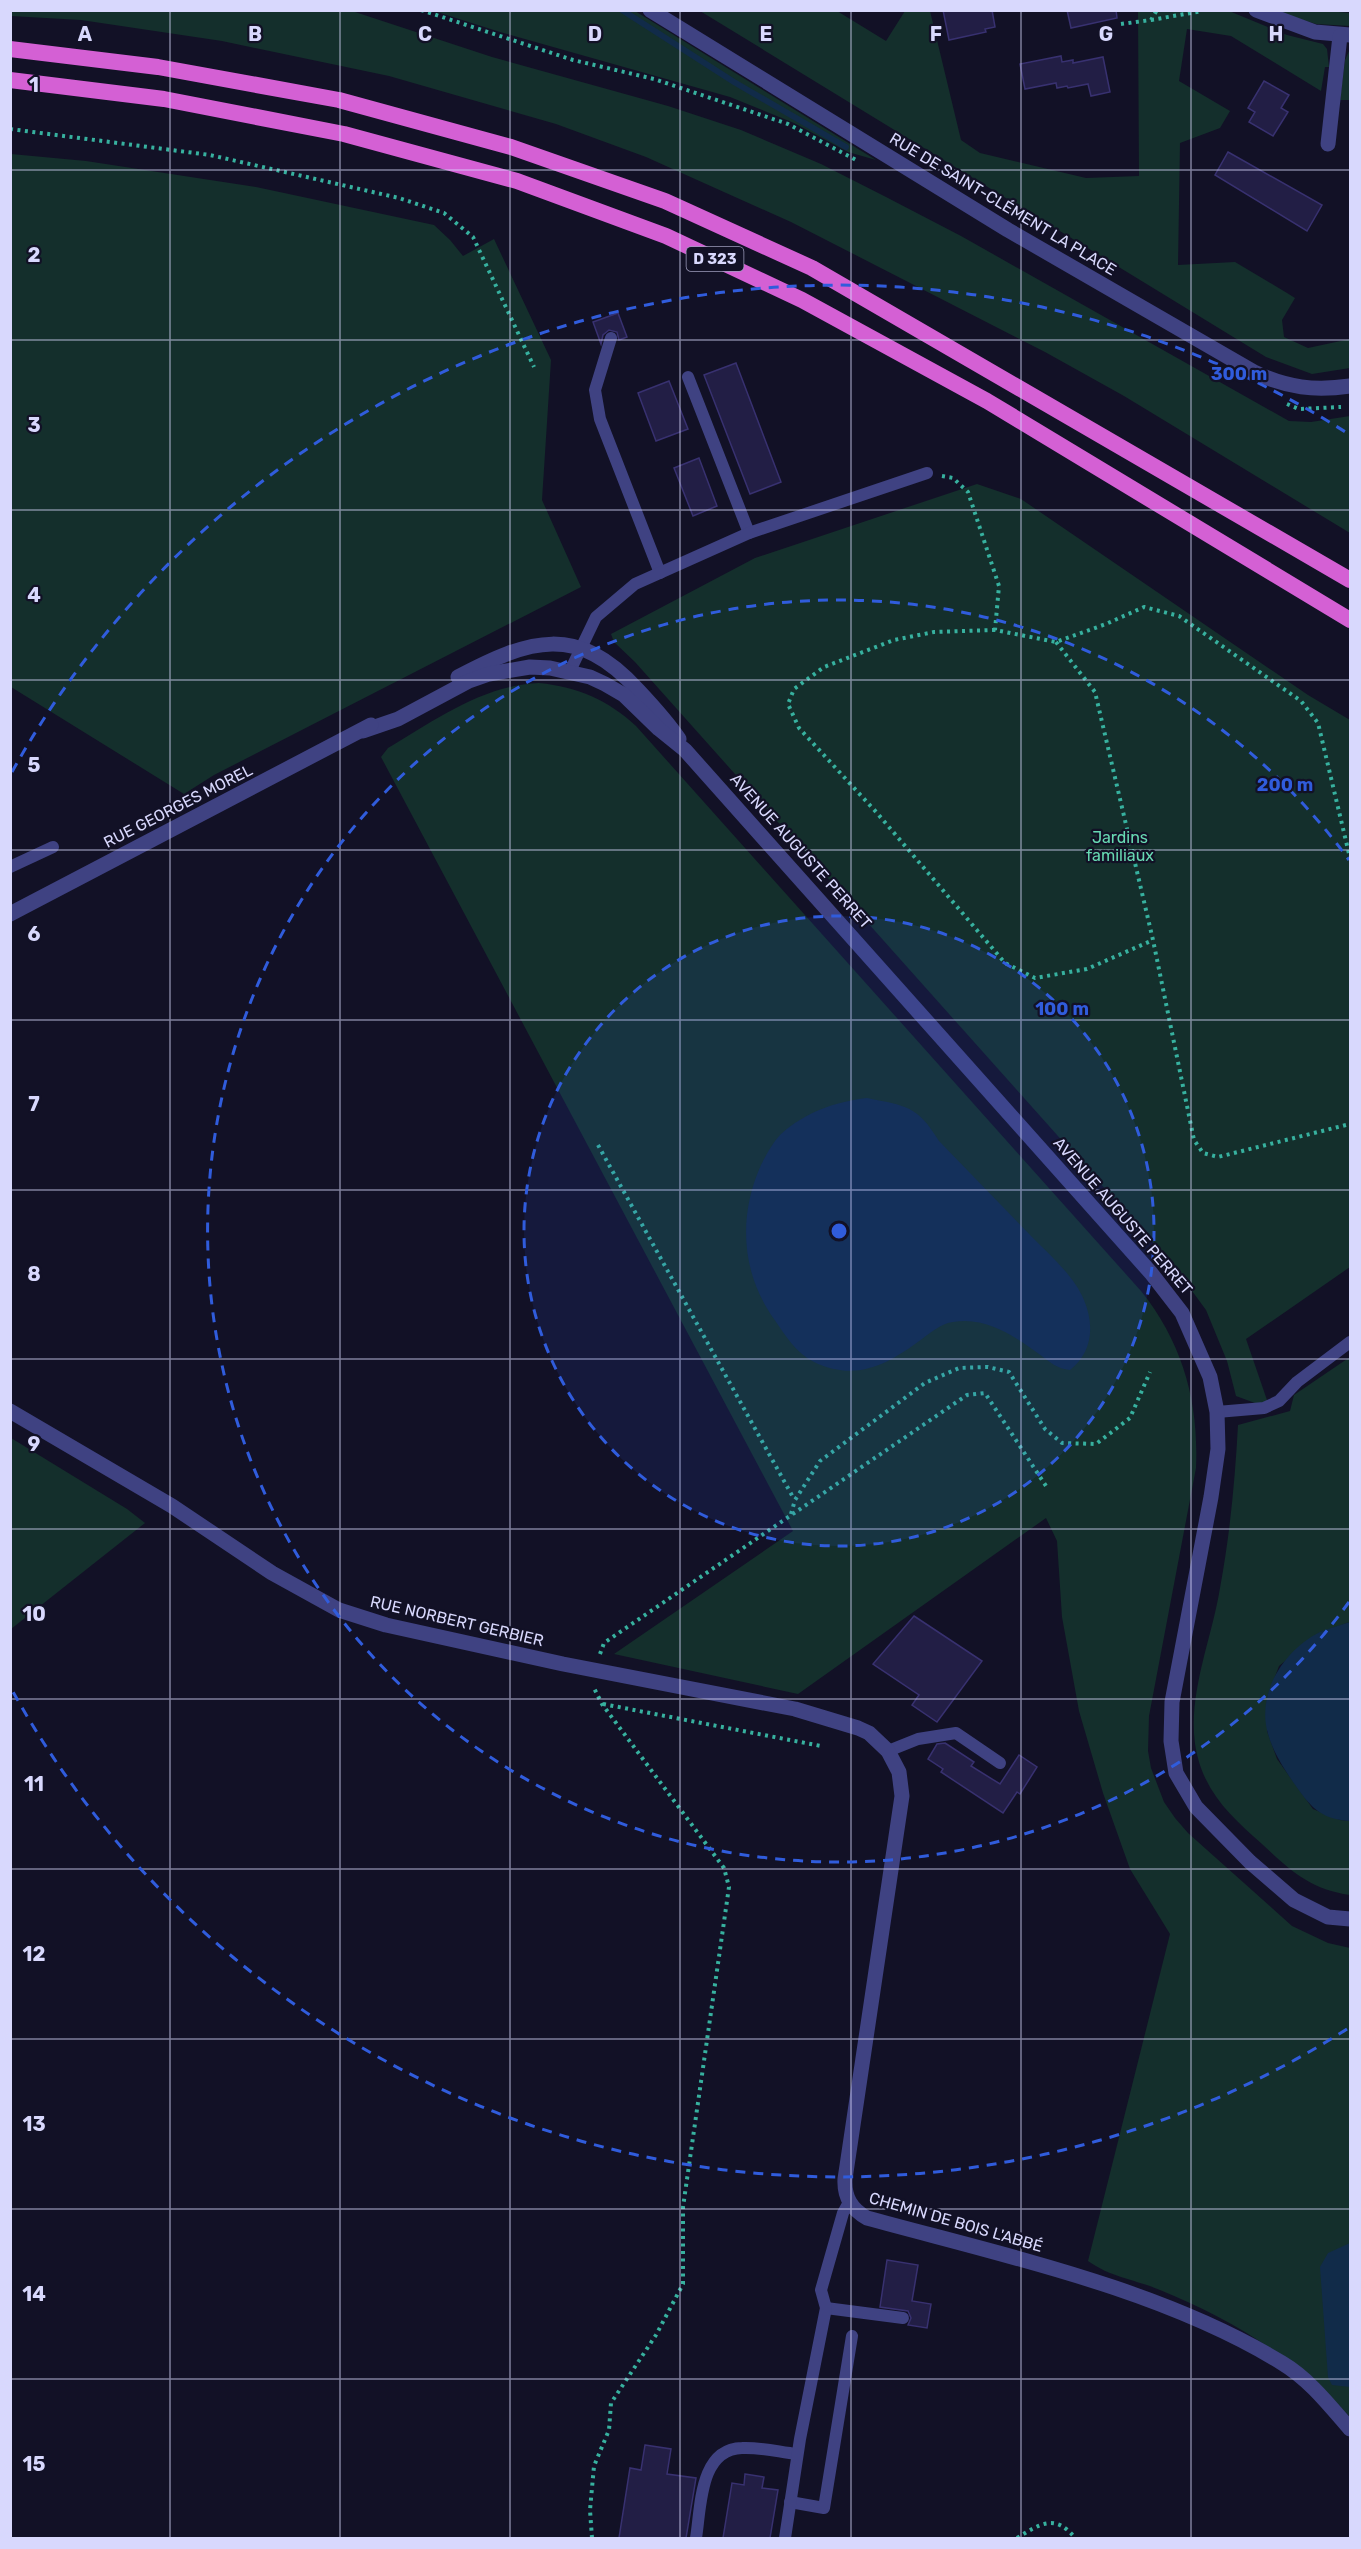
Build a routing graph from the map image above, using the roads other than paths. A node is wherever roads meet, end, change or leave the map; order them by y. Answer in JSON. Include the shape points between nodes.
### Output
{"nodes":[{"id":1,"x":650,"y":10,"type":"edge"},
{"id":2,"x":1256,"y":10,"type":"edge"},
{"id":3,"x":1345,"y":36,"type":"edge"},
{"id":4,"x":10,"y":50,"type":"edge"},
{"id":5,"x":10,"y":80,"type":"edge"},
{"id":6,"x":1329,"y":144,"type":"dead end"},
{"id":7,"x":611,"y":338,"type":"dead end"},
{"id":8,"x":688,"y":377,"type":"dead end"},
{"id":9,"x":1350,"y":386,"type":"edge"},
{"id":10,"x":927,"y":473,"type":"road end"},
{"id":11,"x":749,"y":533,"type":"junction"},
{"id":12,"x":660,"y":573,"type":"junction"},
{"id":13,"x":1350,"y":580,"type":"edge"},
{"id":14,"x":1350,"y":620,"type":"edge"},
{"id":15,"x":582,"y":648,"type":"junction"},
{"id":16,"x":570,"y":671,"type":"junction"},
{"id":17,"x":363,"y":731,"type":"junction"},
{"id":18,"x":685,"y":750,"type":"junction"},
{"id":19,"x":54,"y":847,"type":"dead end"},
{"id":20,"x":10,"y":867,"type":"edge"},
{"id":21,"x":10,"y":914,"type":"edge"},
{"id":22,"x":1350,"y":1342,"type":"edge"},
{"id":23,"x":10,"y":1411,"type":"edge"},
{"id":24,"x":1217,"y":1413,"type":"junction"},
{"id":25,"x":888,"y":1751,"type":"junction"},
{"id":26,"x":1000,"y":1763,"type":"dead end"},
{"id":27,"x":902,"y":1796,"type":"joint"},
{"id":28,"x":1350,"y":1919,"type":"edge"},
{"id":29,"x":849,"y":2202,"type":"junction"},
{"id":30,"x":826,"y":2308,"type":"junction"},
{"id":31,"x":903,"y":2318,"type":"dead end"},
{"id":32,"x":852,"y":2336,"type":"dead end"},
{"id":33,"x":1350,"y":2429,"type":"edge"},
{"id":34,"x":797,"y":2454,"type":"junction"},
{"id":35,"x":790,"y":2502,"type":"junction"},
{"id":36,"x":696,"y":2538,"type":"edge"},
{"id":37,"x":784,"y":2538,"type":"edge"}],
"edges":[{"from":1,"to":9,"type":"street","name":"RUE DE SAINT-CLÉMENT LA PLACE","via":[[1008,230],[1254,372],[1302,388]]},
{"from":2,"to":3,"type":"street","via":[[1314,32]]},
{"from":3,"to":6,"type":"street"},
{"from":4,"to":13,"type":"highway","number":"D 323","via":[[158,66],[339,100],[511,147],[665,201],[812,267]]},
{"from":5,"to":14,"type":"highway","number":"D 323","via":[[164,99],[344,134],[517,181],[666,236],[802,300],[987,401]]},
{"from":7,"to":12,"type":"lane","via":[[595,390],[600,419]]},
{"from":8,"to":11,"type":"lane"},
{"from":10,"to":11,"type":"lane"},
{"from":11,"to":12,"type":"lane"},
{"from":12,"to":15,"type":"lane","via":[[635,584],[599,613]]},
{"from":15,"to":16,"type":"lane"},
{"from":15,"to":17,"type":"street","name":"RUE GEORGES MOREL","via":[[550,644],[507,652],[394,710]]},
{"from":15,"to":18,"type":"street","name":"AVENUE AUGUSTE PERRET","via":[[606,660],[628,678],[668,721]]},
{"from":16,"to":17,"type":"street","name":"RUE GEORGES MOREL","via":[[530,667],[489,674]]},
{"from":16,"to":18,"type":"street","name":"AVENUE AUGUSTE PERRET","via":[[624,695]]},
{"from":17,"to":21,"type":"street","name":"RUE GEORGES MOREL"},
{"from":18,"to":24,"type":"street","name":"AVENUE AUGUSTE PERRET","via":[[1151,1273],[1182,1313],[1210,1377]]},
{"from":19,"to":20,"type":"lane"},
{"from":22,"to":24,"type":"lane","via":[[1297,1382],[1279,1401],[1264,1408]]},
{"from":23,"to":25,"type":"street","name":"RUE NORBERT GERBIER","via":[[172,1506],[272,1573],[339,1610],[386,1625],[596,1671],[800,1710],[869,1733]]},
{"from":24,"to":28,"type":"street","name":"AVENUE AUGUSTE PERRET","via":[[1213,1487],[1172,1702],[1171,1741],[1176,1773],[1196,1808],[1294,1900],[1328,1917]]},
{"from":25,"to":26,"type":"lane","via":[[918,1739],[956,1733]]},
{"from":25,"to":27,"type":"street","name":"RUE NORBERT GERBIER","via":[[899,1772]]},
{"from":27,"to":29,"type":"street","name":"CHEMIN DE BOIS L'ABBÉ","via":[[845,2179]]},
{"from":29,"to":30,"type":"lane","via":[[821,2290]]},
{"from":29,"to":33,"type":"street","name":"CHEMIN DE BOIS L'ABBÉ","via":[[867,2218],[1050,2268],[1161,2305],[1224,2332],[1284,2364]]},
{"from":30,"to":31,"type":"lane"},
{"from":30,"to":34,"type":"lane"},
{"from":32,"to":35,"type":"lane","via":[[824,2508]]},
{"from":34,"to":35,"type":"lane"},
{"from":34,"to":36,"type":"lane","via":[[741,2448],[721,2455],[706,2474]]},
{"from":35,"to":37,"type":"lane"}]}
